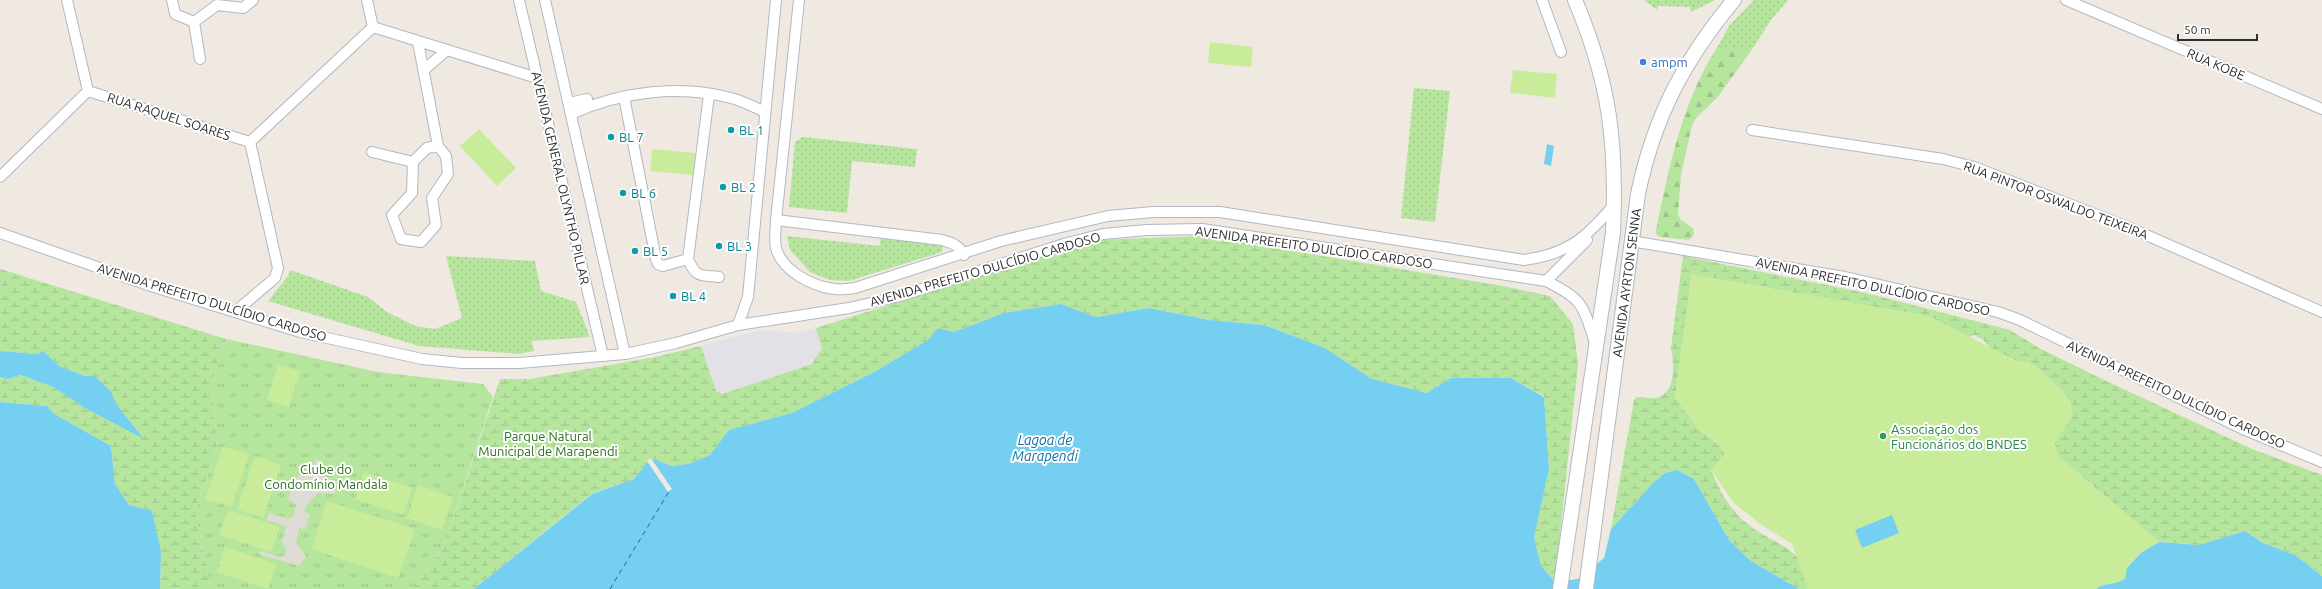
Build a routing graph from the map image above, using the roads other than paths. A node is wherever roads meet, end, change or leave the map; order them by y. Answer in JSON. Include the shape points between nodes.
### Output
{"nodes":[{"id":1,"x":67,"y":0,"type":"edge"},
{"id":2,"x":172,"y":0,"type":"edge"},
{"id":3,"x":253,"y":0,"type":"edge"},
{"id":4,"x":367,"y":0,"type":"edge"},
{"id":5,"x":519,"y":0,"type":"edge"},
{"id":6,"x":545,"y":0,"type":"edge"},
{"id":7,"x":776,"y":0,"type":"edge"},
{"id":8,"x":800,"y":0,"type":"edge"},
{"id":9,"x":1542,"y":0,"type":"edge"},
{"id":10,"x":1575,"y":0,"type":"edge"},
{"id":11,"x":1734,"y":0,"type":"edge"},
{"id":12,"x":2066,"y":0,"type":"edge"},
{"id":13,"x":194,"y":22,"type":"junction"},
{"id":14,"x":373,"y":26,"type":"junction"},
{"id":15,"x":418,"y":42,"type":"junction"},
{"id":16,"x":447,"y":50,"type":"junction"},
{"id":17,"x":1561,"y":52,"type":"dead end"},
{"id":18,"x":200,"y":59,"type":"dead end"},
{"id":19,"x":425,"y":69,"type":"junction"},
{"id":20,"x":537,"y":78,"type":"junction"},
{"id":21,"x":88,"y":90,"type":"junction"},
{"id":22,"x":709,"y":95,"type":"junction"},
{"id":23,"x":624,"y":97,"type":"junction"},
{"id":24,"x":587,"y":99,"type":"dead end"},
{"id":25,"x":568,"y":103,"type":"junction"},
{"id":26,"x":2322,"y":109,"type":"edge"},
{"id":27,"x":766,"y":112,"type":"junction"},
{"id":28,"x":571,"y":114,"type":"junction"},
{"id":29,"x":1752,"y":130,"type":"dead end"},
{"id":30,"x":250,"y":142,"type":"junction"},
{"id":31,"x":438,"y":146,"type":"junction"},
{"id":32,"x":372,"y":152,"type":"dead end"},
{"id":33,"x":413,"y":162,"type":"junction"},
{"id":34,"x":0,"y":177,"type":"edge"},
{"id":35,"x":1614,"y":205,"type":"junction"},
{"id":36,"x":776,"y":220,"type":"junction"},
{"id":37,"x":1594,"y":228,"type":"junction"},
{"id":38,"x":0,"y":232,"type":"edge"},
{"id":39,"x":1631,"y":240,"type":"junction"},
{"id":40,"x":964,"y":255,"type":"junction"},
{"id":41,"x":688,"y":259,"type":"junction"},
{"id":42,"x":719,"y":277,"type":"dead end"},
{"id":43,"x":1546,"y":281,"type":"junction"},
{"id":44,"x":236,"y":311,"type":"junction"},
{"id":45,"x":2322,"y":312,"type":"edge"},
{"id":46,"x":738,"y":325,"type":"junction"},
{"id":47,"x":1596,"y":343,"type":"junction"},
{"id":48,"x":625,"y":354,"type":"junction"},
{"id":49,"x":603,"y":356,"type":"junction"},
{"id":50,"x":2322,"y":462,"type":"edge"},
{"id":51,"x":1560,"y":589,"type":"edge"},
{"id":52,"x":1586,"y":589,"type":"edge"}],
"edges":[{"from":1,"to":21,"type":"street"},
{"from":2,"to":13,"type":"street","via":[[175,14]]},
{"from":3,"to":13,"type":"street","via":[[240,9],[217,4]]},
{"from":4,"to":14,"type":"street"},
{"from":5,"to":20,"type":"street","name":"AVENIDA GENERAL OLYNTHO PILLAR"},
{"from":6,"to":25,"type":"street","name":"AVENIDA GENERAL OLYNTHO PILLAR"},
{"from":7,"to":27,"type":"street"},
{"from":8,"to":36,"type":"street","name":"AVENIDA PREFEITO DULCÍDIO CARDOSO"},
{"from":9,"to":17,"type":"street"},
{"from":10,"to":35,"type":"main road","name":"AVENIDA AYRTON SENNA","via":[[1598,60],[1608,100],[1615,156]]},
{"from":11,"to":39,"type":"main road","name":"AVENIDA AYRTON SENNA","via":[[1692,55],[1664,107],[1644,163]]},
{"from":12,"to":26,"type":"street","name":"RUA KOBE"},
{"from":13,"to":18,"type":"street"},
{"from":14,"to":15,"type":"street"},
{"from":14,"to":30,"type":"street"},
{"from":15,"to":16,"type":"street"},
{"from":15,"to":19,"type":"street"},
{"from":16,"to":19,"type":"street"},
{"from":16,"to":20,"type":"street"},
{"from":19,"to":31,"type":"street"},
{"from":20,"to":49,"type":"street","name":"AVENIDA GENERAL OLYNTHO PILLAR"},
{"from":21,"to":30,"type":"street","name":"RUA RAQUEL SOARES"},
{"from":21,"to":34,"type":"street"},
{"from":22,"to":23,"type":"street","via":[[671,92]]},
{"from":22,"to":27,"type":"street","via":[[731,98]]},
{"from":22,"to":41,"type":"street"},
{"from":23,"to":28,"type":"street","via":[[588,106]]},
{"from":23,"to":41,"type":"street","via":[[656,259],[658,264],[663,266]]},
{"from":24,"to":25,"type":"street"},
{"from":25,"to":28,"type":"street","name":"AVENIDA GENERAL OLYNTHO PILLAR"},
{"from":27,"to":46,"type":"street","via":[[748,297]]},
{"from":28,"to":48,"type":"street","name":"AVENIDA GENERAL OLYNTHO PILLAR"},
{"from":29,"to":45,"type":"street","name":"RUA PINTOR OSWALDO TEIXEIRA","via":[[1943,159],[1974,167],[2128,226]]},
{"from":30,"to":44,"type":"street","via":[[278,268],[275,278]]},
{"from":31,"to":33,"type":"street","via":[[427,148]]},
{"from":31,"to":33,"type":"street","via":[[446,156],[448,174],[432,198],[436,225],[424,240],[419,242],[400,237],[392,217],[412,194]]},
{"from":32,"to":33,"type":"street"},
{"from":35,"to":37,"type":"street","name":"AVENIDA PREFEITO DULCÍDIO CARDOSO"},
{"from":35,"to":47,"type":"main road","name":"AVENIDA AYRTON SENNA","via":[[1613,233]]},
{"from":36,"to":40,"type":"street","name":"AVENIDA PREFEITO DULCÍDIO CARDOSO","via":[[942,240],[955,244]]},
{"from":36,"to":40,"type":"street","name":"AVENIDA PREFEITO DULCÍDIO CARDOSO","via":[[776,247],[781,259],[796,274],[833,289],[855,288]]},
{"from":37,"to":40,"type":"street","name":"AVENIDA PREFEITO DULCÍDIO CARDOSO","via":[[1555,254],[1524,260],[1212,212],[1153,212],[1108,216],[1001,241]]},
{"from":37,"to":43,"type":"street","via":[[1585,243]]},
{"from":38,"to":44,"type":"street","name":"AVENIDA PREFEITO DULCÍDIO CARDOSO","via":[[151,286]]},
{"from":39,"to":50,"type":"street","name":"AVENIDA PREFEITO DULCÍDIO CARDOSO","via":[[1845,277],[1998,312],[2020,320],[2244,430]]},
{"from":39,"to":52,"type":"main road","name":"AVENIDA AYRTON SENNA"},
{"from":41,"to":42,"type":"street","via":[[697,275]]},
{"from":43,"to":46,"type":"street","name":"AVENIDA PREFEITO DULCÍDIO CARDOSO","via":[[1202,229],[1147,230],[1103,234],[1067,243],[900,296],[849,308]]},
{"from":43,"to":47,"type":"street","name":"AVENIDA PREFEITO DULCÍDIO CARDOSO","via":[[1570,293],[1578,301],[1585,311]]},
{"from":44,"to":49,"type":"street","name":"AVENIDA PREFEITO DULCÍDIO CARDOSO","via":[[300,332],[422,359],[462,363],[519,363]]},
{"from":46,"to":48,"type":"street","name":"AVENIDA PREFEITO DULCÍDIO CARDOSO","via":[[676,343]]},
{"from":47,"to":51,"type":"main road","name":"AVENIDA AYRTON SENNA"},
{"from":48,"to":49,"type":"street","name":"AVENIDA PREFEITO DULCÍDIO CARDOSO"}]}
